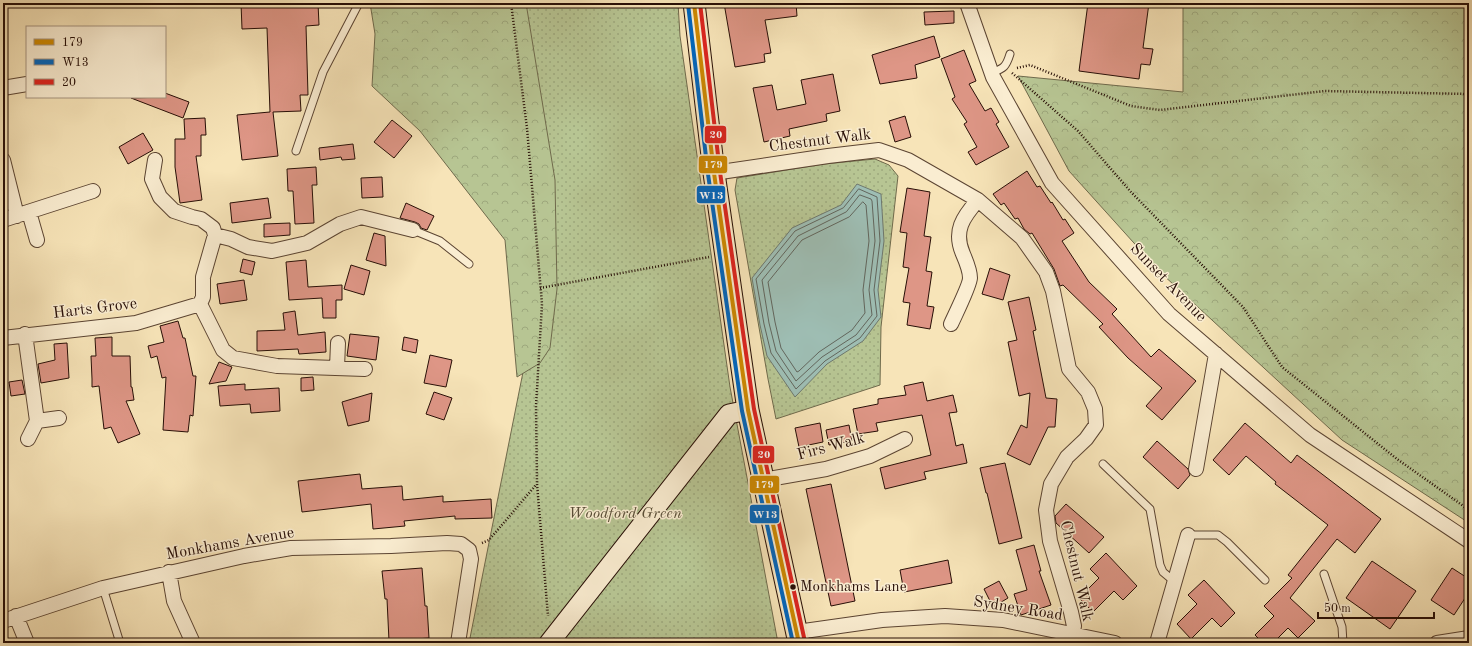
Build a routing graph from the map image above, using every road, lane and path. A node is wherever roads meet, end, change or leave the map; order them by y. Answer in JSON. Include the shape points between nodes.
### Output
{"nodes":[{"id":1,"x":359,"y":3,"type":"edge"},
{"id":2,"x":511,"y":3,"type":"edge"},
{"id":3,"x":694,"y":3,"type":"edge"},
{"id":4,"x":967,"y":3,"type":"edge"},
{"id":5,"x":1010,"y":54,"type":"dead end"},
{"id":6,"x":992,"y":73,"type":"junction"},
{"id":7,"x":26,"y":84,"type":"edge"},
{"id":8,"x":3,"y":88,"type":"edge"},
{"id":9,"x":1469,"y":94,"type":"edge"},
{"id":10,"x":296,"y":151,"type":"dead end"},
{"id":11,"x":3,"y":160,"type":"edge"},
{"id":12,"x":155,"y":160,"type":"dead end"},
{"id":13,"x":714,"y":173,"type":"junction"},
{"id":14,"x":93,"y":191,"type":"dead end"},
{"id":15,"x":978,"y":200,"type":"junction"},
{"id":16,"x":23,"y":214,"type":"junction"},
{"id":17,"x":3,"y":220,"type":"edge"},
{"id":18,"x":413,"y":230,"type":"joint"},
{"id":19,"x":215,"y":235,"type":"junction"},
{"id":20,"x":37,"y":240,"type":"dead end"},
{"id":21,"x":725,"y":254,"type":"junction"},
{"id":22,"x":469,"y":264,"type":"dead end"},
{"id":23,"x":540,"y":288,"type":"junction"},
{"id":24,"x":200,"y":304,"type":"junction"},
{"id":25,"x":952,"y":324,"type":"dead end"},
{"id":26,"x":25,"y":334,"type":"junction"},
{"id":27,"x":3,"y":338,"type":"edge"},
{"id":28,"x":338,"y":343,"type":"dead end"},
{"id":29,"x":1216,"y":354,"type":"junction"},
{"id":30,"x":337,"y":368,"type":"junction"},
{"id":31,"x":365,"y":369,"type":"dead end"},
{"id":32,"x":748,"y":410,"type":"junction"},
{"id":33,"x":60,"y":418,"type":"dead end"},
{"id":34,"x":37,"y":421,"type":"junction"},
{"id":35,"x":28,"y":439,"type":"dead end"},
{"id":36,"x":905,"y":439,"type":"dead end"},
{"id":37,"x":1103,"y":464,"type":"dead end"},
{"id":38,"x":1196,"y":469,"type":"dead end"},
{"id":39,"x":763,"y":480,"type":"junction"},
{"id":40,"x":537,"y":484,"type":"junction"},
{"id":41,"x":1469,"y":510,"type":"edge"},
{"id":42,"x":1188,"y":535,"type":"joint"},
{"id":43,"x":1469,"y":541,"type":"edge"},
{"id":44,"x":469,"y":550,"type":"junction"},
{"id":45,"x":169,"y":572,"type":"junction"},
{"id":46,"x":1324,"y":574,"type":"dead end"},
{"id":47,"x":1265,"y":580,"type":"dead end"},
{"id":48,"x":1175,"y":582,"type":"junction"},
{"id":49,"x":103,"y":588,"type":"junction"},
{"id":50,"x":9,"y":619,"type":"edge"},
{"id":51,"x":1072,"y":635,"type":"junction"},
{"id":52,"x":798,"y":638,"type":"edge"},
{"id":53,"x":1469,"y":638,"type":"edge"},
{"id":54,"x":550,"y":642,"type":"edge"},
{"id":55,"x":27,"y":643,"type":"edge"},
{"id":56,"x":120,"y":643,"type":"edge"},
{"id":57,"x":193,"y":643,"type":"edge"},
{"id":58,"x":458,"y":643,"type":"edge"},
{"id":59,"x":1115,"y":643,"type":"edge"},
{"id":60,"x":1157,"y":643,"type":"edge"},
{"id":61,"x":1342,"y":643,"type":"edge"},
{"id":62,"x":1438,"y":643,"type":"edge"}],
"edges":[{"from":1,"to":10,"type":"lane","via":[[323,72]]},
{"from":2,"to":23,"type":"path","via":[[527,128]]},
{"from":3,"to":13,"type":"main road"},
{"from":4,"to":6,"type":"street","name":"Sunset Avenue"},
{"from":5,"to":6,"type":"lane","via":[[1004,68]]},
{"from":6,"to":29,"type":"street","name":"Sunset Avenue","via":[[1052,183],[1169,314]]},
{"from":7,"to":8,"type":"street"},
{"from":9,"to":41,"type":"path","via":[[1325,91],[1160,110],[1131,106],[1030,65],[1009,70],[1078,132],[1131,192],[1243,307],[1282,367],[1397,459]]},
{"from":11,"to":16,"type":"street"},
{"from":12,"to":19,"type":"street","via":[[152,179],[160,197],[174,210],[201,219],[213,228]]},
{"from":13,"to":15,"type":"street","name":"Chestnut Walk","via":[[879,150],[908,160]]},
{"from":13,"to":21,"type":"main road"},
{"from":14,"to":16,"type":"street"},
{"from":15,"to":25,"type":"street","via":[[958,229],[960,246],[970,278]]},
{"from":15,"to":51,"type":"street","name":"Chestnut Walk","via":[[1022,238],[1046,272],[1069,368],[1088,392],[1095,409],[1096,425],[1067,457],[1050,484],[1046,510],[1050,541],[1074,626]]},
{"from":16,"to":17,"type":"street"},
{"from":16,"to":20,"type":"street"},
{"from":18,"to":19,"type":"street","via":[[361,217],[340,224],[307,243],[272,250],[248,247]]},
{"from":18,"to":22,"type":"lane","via":[[440,241]]},
{"from":19,"to":24,"type":"street","via":[[203,276],[203,297]]},
{"from":21,"to":23,"type":"path"},
{"from":21,"to":32,"type":"main road"},
{"from":23,"to":40,"type":"path","via":[[542,304],[536,406]]},
{"from":24,"to":26,"type":"street","name":"Harts Grove","via":[[136,323]]},
{"from":24,"to":30,"type":"street","via":[[223,350],[233,358],[276,366]]},
{"from":26,"to":27,"type":"street","name":"Harts Grove"},
{"from":26,"to":34,"type":"street"},
{"from":28,"to":30,"type":"street"},
{"from":29,"to":38,"type":"street"},
{"from":29,"to":43,"type":"street","name":"Sunset Avenue","via":[[1310,435]]},
{"from":30,"to":31,"type":"street"},
{"from":32,"to":39,"type":"main road"},
{"from":32,"to":54,"type":"street","via":[[729,414]]},
{"from":33,"to":34,"type":"street"},
{"from":34,"to":35,"type":"street"},
{"from":36,"to":39,"type":"street","name":"Firs Walk","via":[[870,456],[826,469]]},
{"from":37,"to":48,"type":"lane","via":[[1150,509],[1160,565],[1163,572]]},
{"from":39,"to":52,"type":"main road"},
{"from":40,"to":44,"type":"path","via":[[489,540]]},
{"from":40,"to":54,"type":"path"},
{"from":42,"to":47,"type":"lane","via":[[1218,535]]},
{"from":42,"to":48,"type":"street"},
{"from":44,"to":45,"type":"street","name":"Monkhams Avenue","via":[[461,544],[448,543],[291,548]]},
{"from":44,"to":58,"type":"street","via":[[471,559]]},
{"from":45,"to":49,"type":"street","name":"Monkhams Avenue"},
{"from":45,"to":57,"type":"street","via":[[174,601]]},
{"from":46,"to":61,"type":"lane","via":[[1342,627]]},
{"from":48,"to":60,"type":"street"},
{"from":49,"to":50,"type":"street","name":"Monkhams Avenue"},
{"from":49,"to":56,"type":"lane"},
{"from":50,"to":55,"type":"street"},
{"from":51,"to":52,"type":"street","name":"Sydney Road","via":[[1003,620],[945,616],[882,620]]},
{"from":51,"to":59,"type":"street","name":"Sydney Road"},
{"from":53,"to":62,"type":"street"}]}
